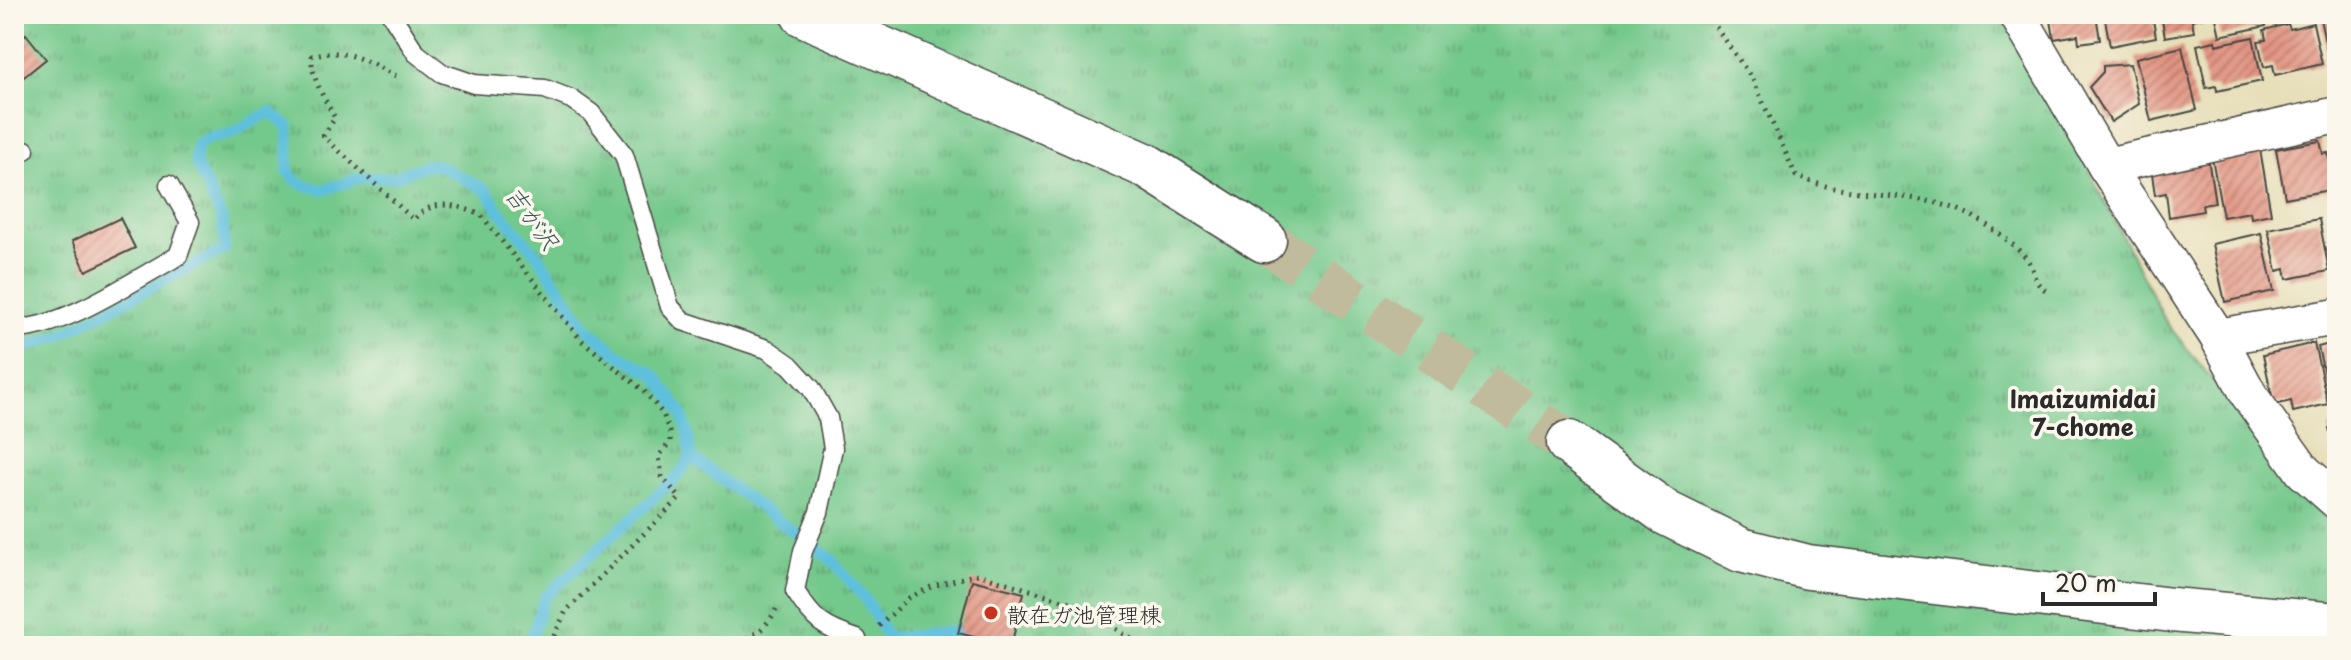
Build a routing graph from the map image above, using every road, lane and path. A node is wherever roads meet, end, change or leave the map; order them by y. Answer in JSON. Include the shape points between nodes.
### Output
{"nodes":[{"id":1,"x":391,"y":14,"type":"edge"},
{"id":2,"x":803,"y":14,"type":"edge"},
{"id":3,"x":1707,"y":14,"type":"edge"},
{"id":4,"x":2017,"y":14,"type":"edge"},
{"id":5,"x":406,"y":81,"type":"dead end"},
{"id":6,"x":2337,"y":115,"type":"edge"},
{"id":7,"x":2106,"y":166,"type":"junction"},
{"id":8,"x":169,"y":185,"type":"dead end"},
{"id":9,"x":1264,"y":240,"type":"tunnel mouth"},
{"id":10,"x":2047,"y":291,"type":"dead end"},
{"id":11,"x":2337,"y":317,"type":"edge"},
{"id":12,"x":14,"y":329,"type":"edge"},
{"id":13,"x":2218,"y":337,"type":"junction"},
{"id":14,"x":1569,"y":443,"type":"tunnel mouth"},
{"id":15,"x":2337,"y":501,"type":"edge"},
{"id":16,"x":2337,"y":625,"type":"edge"},
{"id":17,"x":756,"y":634,"type":"dead end"},
{"id":18,"x":857,"y":639,"type":"joint"},
{"id":19,"x":549,"y":646,"type":"edge"},
{"id":20,"x":668,"y":646,"type":"edge"},
{"id":21,"x":1138,"y":646,"type":"edge"}],
"edges":[{"from":1,"to":18,"type":"lane","via":[[416,53],[442,73],[474,84],[545,89],[591,113],[624,155],[670,307],[683,321],[767,349],[811,388],[828,418],[833,448],[795,591],[827,629]]},
{"from":2,"to":9,"type":"street","via":[[1145,165]]},
{"from":3,"to":10,"type":"path","via":[[1753,80],[1796,176],[1828,188],[1947,205],[1985,223],[2027,261],[2033,279]]},
{"from":4,"to":7,"type":"street"},
{"from":5,"to":19,"type":"path","via":[[360,58],[324,52],[312,56],[311,65],[335,118],[323,136],[414,220],[423,209],[439,205],[481,215],[581,340],[644,391],[663,414],[670,433],[659,456],[662,477],[680,498],[566,611]]},
{"from":6,"to":7,"type":"street"},
{"from":7,"to":13,"type":"street"},
{"from":8,"to":12,"type":"lane","via":[[190,222],[178,256],[80,309],[32,329]]},
{"from":11,"to":13,"type":"street"},
{"from":13,"to":15,"type":"street","via":[[2249,395],[2303,471]]},
{"from":14,"to":16,"type":"street","via":[[1666,513],[1741,550],[1808,567]]},
{"from":17,"to":20,"type":"path","via":[[725,646]]},
{"from":18,"to":21,"type":"path","via":[[909,598],[978,574],[1079,605]]}]}
